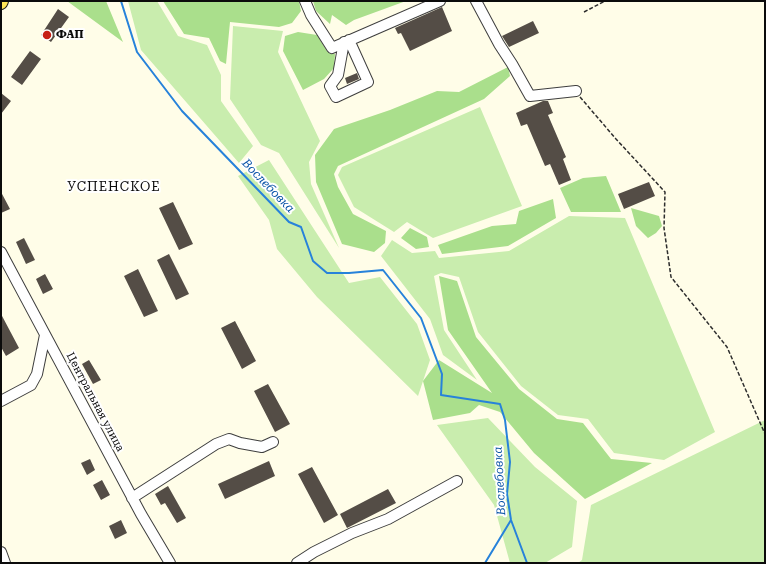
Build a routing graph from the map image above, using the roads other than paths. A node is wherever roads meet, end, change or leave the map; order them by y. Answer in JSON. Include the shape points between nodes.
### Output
{"nodes":[{"id":1,"x":306,"y":1,"type":"edge"},
{"id":2,"x":440,"y":1,"type":"edge"},
{"id":3,"x":476,"y":1,"type":"edge"},
{"id":4,"x":346,"y":41,"type":"junction"},
{"id":5,"x":576,"y":91,"type":"road end"},
{"id":6,"x":1,"y":252,"type":"edge"},
{"id":7,"x":45,"y":335,"type":"junction"},
{"id":8,"x":1,"y":401,"type":"edge"},
{"id":9,"x":274,"y":442,"type":"dead end"},
{"id":10,"x":457,"y":481,"type":"dead end"},
{"id":11,"x":132,"y":498,"type":"junction"},
{"id":12,"x":1,"y":552,"type":"edge"},
{"id":13,"x":5,"y":563,"type":"edge"},
{"id":14,"x":170,"y":563,"type":"edge"},
{"id":15,"x":297,"y":563,"type":"edge"}],
"edges":[{"from":1,"to":4,"type":"street","via":[[311,15],[332,48]]},
{"from":2,"to":4,"type":"street"},
{"from":3,"to":5,"type":"street","via":[[530,96]]},
{"from":4,"to":4,"type":"street","via":[[368,82],[336,97],[330,86],[338,75]]},
{"from":6,"to":7,"type":"street","name":"Центральная улица"},
{"from":7,"to":8,"type":"street","via":[[37,374],[31,385]]},
{"from":7,"to":11,"type":"street","name":"Центральная улица"},
{"from":9,"to":11,"type":"street","via":[[262,447],[228,439],[216,444]]},
{"from":10,"to":15,"type":"street","via":[[388,519],[314,552]]},
{"from":11,"to":14,"type":"street","name":"Центральная улица"},
{"from":12,"to":13,"type":"street"}]}
